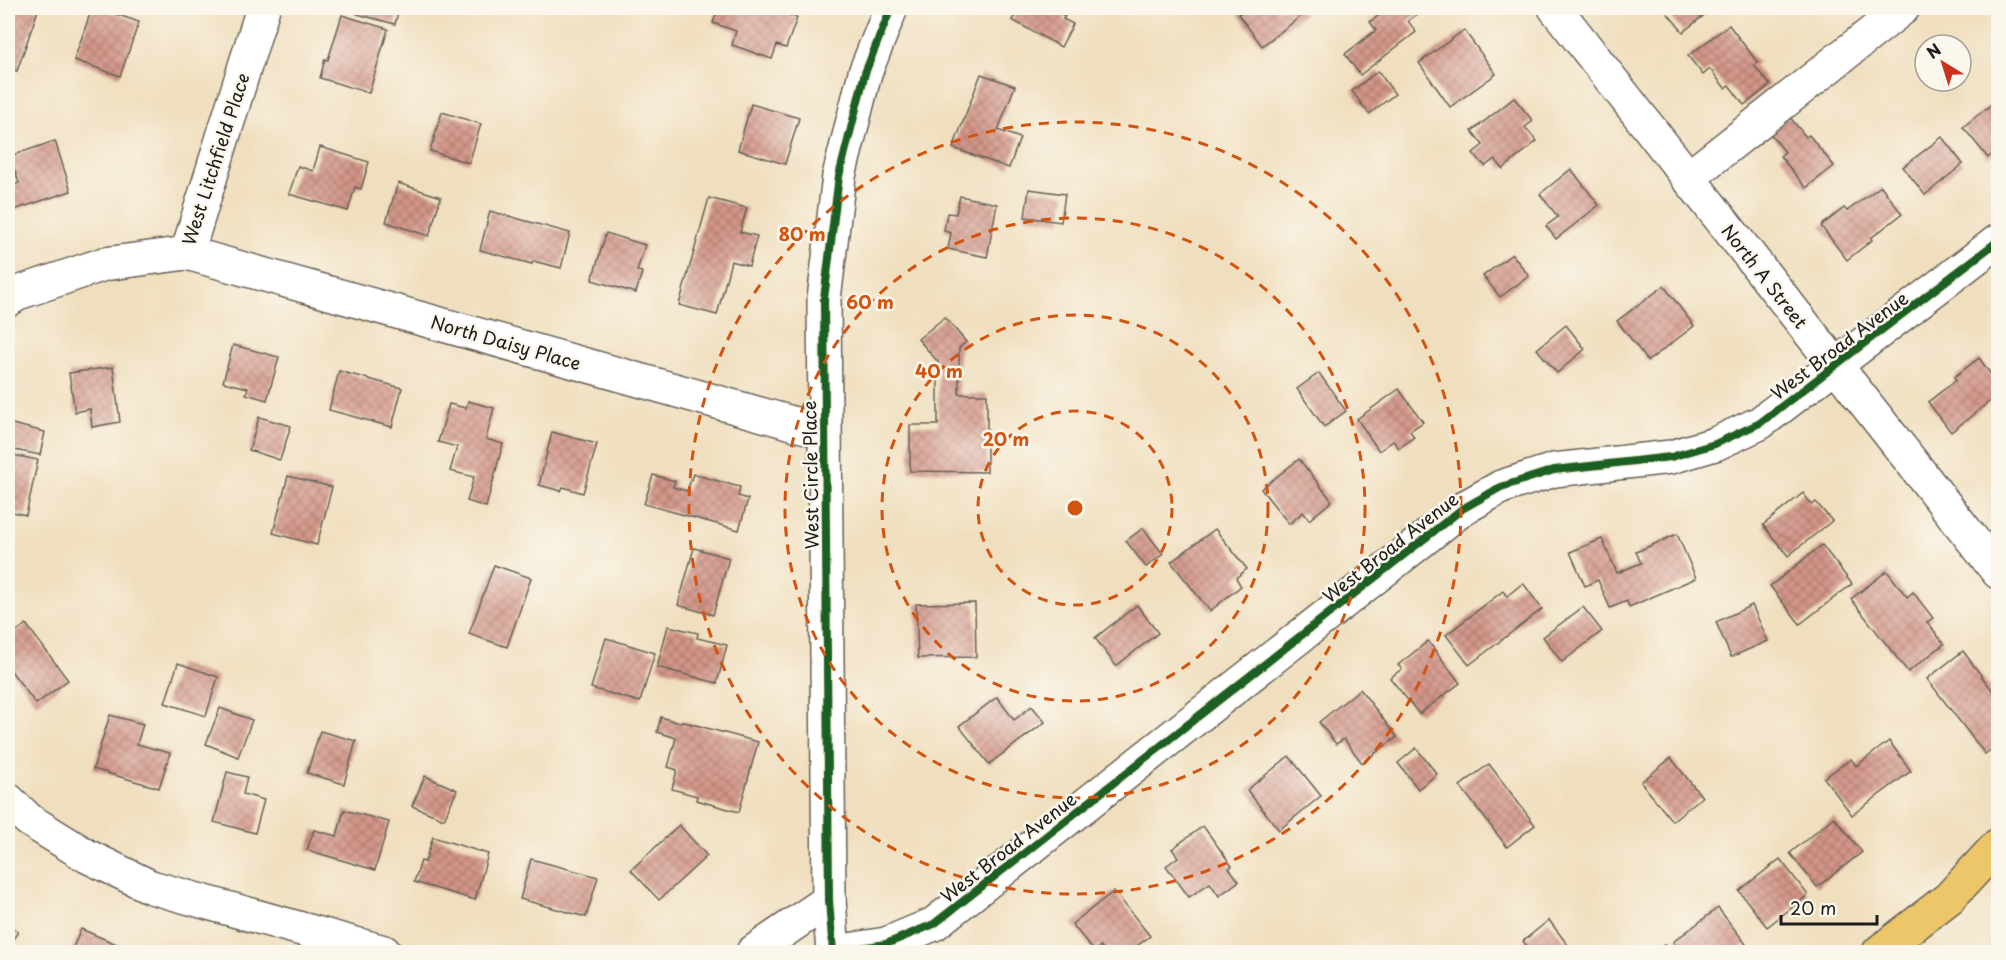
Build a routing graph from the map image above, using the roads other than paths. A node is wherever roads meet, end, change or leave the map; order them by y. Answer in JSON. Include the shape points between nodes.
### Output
{"nodes":[{"id":1,"x":263,"y":8,"type":"edge"},
{"id":2,"x":891,"y":8,"type":"edge"},
{"id":3,"x":1555,"y":8,"type":"edge"},
{"id":4,"x":1903,"y":8,"type":"edge"},
{"id":5,"x":1688,"y":178,"type":"junction"},
{"id":6,"x":1998,"y":241,"type":"edge"},
{"id":7,"x":187,"y":253,"type":"junction"},
{"id":8,"x":12,"y":294,"type":"edge"},
{"id":9,"x":1836,"y":366,"type":"junction"},
{"id":10,"x":824,"y":432,"type":"junction"},
{"id":11,"x":1996,"y":563,"type":"edge"},
{"id":12,"x":8,"y":800,"type":"edge"},
{"id":13,"x":1998,"y":845,"type":"edge"},
{"id":14,"x":1998,"y":871,"type":"edge"},
{"id":15,"x":1949,"y":898,"type":"junction"},
{"id":16,"x":829,"y":900,"type":"junction"},
{"id":17,"x":384,"y":952,"type":"edge"},
{"id":18,"x":753,"y":952,"type":"edge"},
{"id":19,"x":834,"y":952,"type":"edge"},
{"id":20,"x":1879,"y":952,"type":"edge"}],
"edges":[{"from":1,"to":7,"type":"street","name":"West Litchfield Place"},
{"from":2,"to":10,"type":"street","name":"West Circle Place","via":[[865,74],[838,176],[824,299]]},
{"from":3,"to":5,"type":"street","name":"North A Street"},
{"from":4,"to":5,"type":"street"},
{"from":5,"to":9,"type":"street","name":"North A Street"},
{"from":6,"to":9,"type":"street","name":"West Broad Avenue"},
{"from":7,"to":8,"type":"street","name":"West Litchfield Place","via":[[104,264]]},
{"from":7,"to":10,"type":"street","name":"North Daisy Place"},
{"from":9,"to":11,"type":"street","name":"North A Street"},
{"from":9,"to":19,"type":"street","name":"West Broad Avenue","via":[[1760,423],[1715,444],[1671,458],[1554,470],[1501,487],[1462,509],[934,924],[886,944]]},
{"from":10,"to":16,"type":"street","name":"West Circle Place"},
{"from":12,"to":17,"type":"street","via":[[29,820],[87,856],[151,887]]},
{"from":13,"to":15,"type":"main road"},
{"from":14,"to":15,"type":"main road"},
{"from":15,"to":20,"type":"main road"},
{"from":16,"to":18,"type":"street"},
{"from":16,"to":19,"type":"street","name":"West Circle Place"}]}
